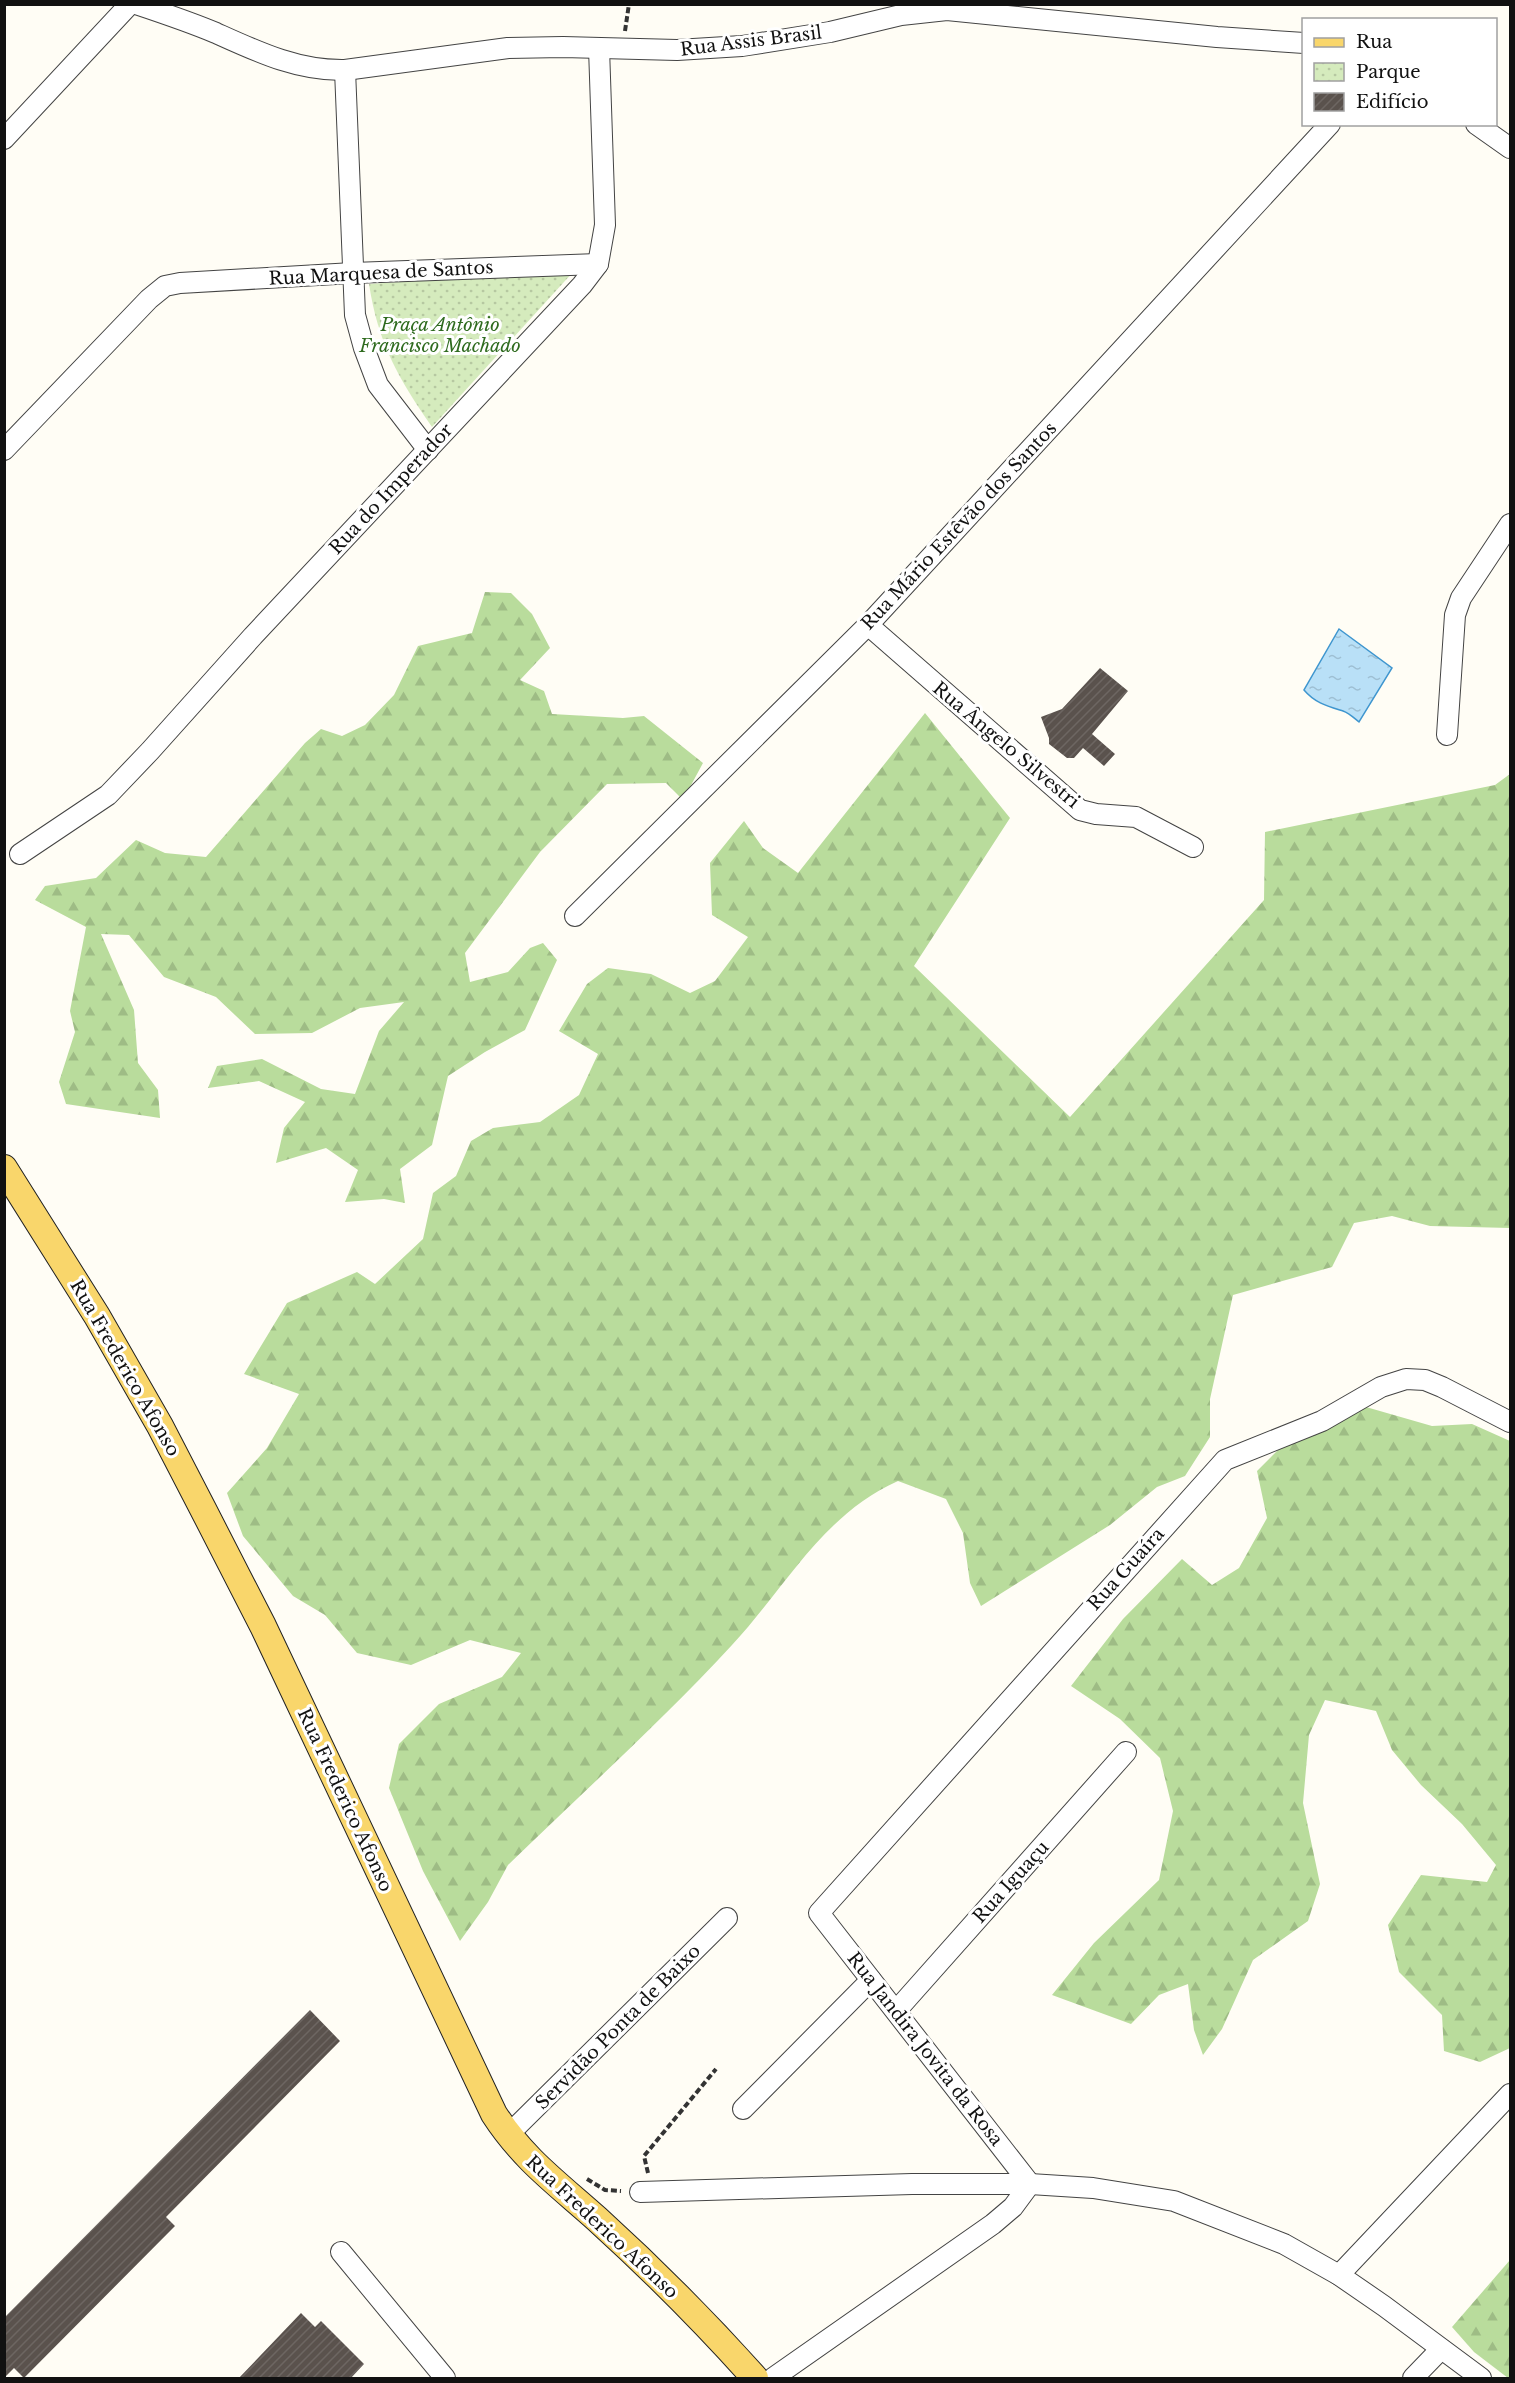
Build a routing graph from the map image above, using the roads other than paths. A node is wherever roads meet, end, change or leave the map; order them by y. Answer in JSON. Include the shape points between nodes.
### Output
{"nodes":[{"id":1,"x":130,"y":4,"type":"edge"},
{"id":2,"x":136,"y":4,"type":"edge"},
{"id":3,"x":1302,"y":43,"type":"edge"},
{"id":4,"x":599,"y":48,"type":"junction"},
{"id":5,"x":345,"y":70,"type":"junction"},
{"id":6,"x":1328,"y":126,"type":"edge"},
{"id":7,"x":1479,"y":126,"type":"edge"},
{"id":8,"x":4,"y":139,"type":"edge"},
{"id":9,"x":1510,"y":148,"type":"edge"},
{"id":10,"x":598,"y":264,"type":"junction"},
{"id":11,"x":353,"y":273,"type":"junction"},
{"id":12,"x":4,"y":450,"type":"edge"},
{"id":13,"x":428,"y":450,"type":"junction"},
{"id":14,"x":1510,"y":524,"type":"edge"},
{"id":15,"x":868,"y":625,"type":"junction"},
{"id":16,"x":1447,"y":735,"type":"dead end"},
{"id":17,"x":1193,"y":848,"type":"dead end"},
{"id":18,"x":20,"y":854,"type":"dead end"},
{"id":19,"x":575,"y":916,"type":"dead end"},
{"id":20,"x":4,"y":1168,"type":"edge"},
{"id":21,"x":1510,"y":1422,"type":"edge"},
{"id":22,"x":1126,"y":1752,"type":"dead end"},
{"id":23,"x":819,"y":1913,"type":"joint"},
{"id":24,"x":727,"y":1918,"type":"dead end"},
{"id":25,"x":872,"y":1980,"type":"junction"},
{"id":26,"x":896,"y":2011,"type":"junction"},
{"id":27,"x":1510,"y":2094,"type":"edge"},
{"id":28,"x":743,"y":2109,"type":"dead end"},
{"id":29,"x":508,"y":2135,"type":"junction"},
{"id":30,"x":1030,"y":2184,"type":"junction"},
{"id":31,"x":646,"y":2191,"type":"road end"},
{"id":32,"x":341,"y":2252,"type":"dead end"},
{"id":33,"x":1339,"y":2275,"type":"junction"},
{"id":34,"x":1442,"y":2349,"type":"junction"},
{"id":35,"x":446,"y":2379,"type":"edge"},
{"id":36,"x":755,"y":2379,"type":"edge"},
{"id":37,"x":773,"y":2379,"type":"edge"},
{"id":38,"x":1413,"y":2379,"type":"edge"},
{"id":39,"x":1481,"y":2379,"type":"edge"}],
"edges":[{"from":1,"to":8,"type":"street"},
{"from":2,"to":5,"type":"street","name":"Rua Assis Brasil","via":[[276,58],[306,67]]},
{"from":3,"to":4,"type":"street","name":"Rua Assis Brasil","via":[[947,10],[901,15],[830,32],[742,46],[677,50]]},
{"from":4,"to":5,"type":"street","name":"Rua Assis Brasil","via":[[508,48]]},
{"from":4,"to":10,"type":"street","name":"Rua do Imperador","via":[[605,225]]},
{"from":5,"to":11,"type":"street"},
{"from":6,"to":15,"type":"street","name":"Rua Mário Estêvão dos Santos"},
{"from":7,"to":9,"type":"street"},
{"from":10,"to":11,"type":"street","name":"Rua Marquesa de Santos"},
{"from":10,"to":13,"type":"street","name":"Rua do Imperador"},
{"from":11,"to":12,"type":"street","name":"Rua Marquesa de Santos","via":[[165,286]]},
{"from":11,"to":13,"type":"street","via":[[355,315],[378,385]]},
{"from":13,"to":18,"type":"street","name":"Rua do Imperador","via":[[108,795]]},
{"from":14,"to":16,"type":"street","via":[[1461,598],[1455,615]]},
{"from":15,"to":17,"type":"street","name":"Rua Ângelo Silvestri","via":[[1080,810],[1136,817]]},
{"from":15,"to":19,"type":"street","name":"Rua Mário Estêvão dos Santos"},
{"from":20,"to":29,"type":"main road","name":"Rua Frederico Afonso","via":[[97,1316],[204,1511],[268,1636],[474,2075]]},
{"from":21,"to":23,"type":"street","name":"Rua Guaíra","via":[[1442,1387],[1425,1380],[1406,1379],[1381,1387],[1314,1424],[1225,1460]]},
{"from":22,"to":26,"type":"street","name":"Rua Iguaçu"},
{"from":23,"to":25,"type":"street","name":"Rua Jandira Jovita da Rosa"},
{"from":24,"to":29,"type":"street","name":"Servidão Ponta de Baixo"},
{"from":25,"to":26,"type":"street","name":"Rua Jandira Jovita da Rosa"},
{"from":25,"to":28,"type":"street"},
{"from":26,"to":30,"type":"street","name":"Rua Jandira Jovita da Rosa"},
{"from":27,"to":33,"type":"street"},
{"from":29,"to":36,"type":"main road","name":"Rua Frederico Afonso","via":[[700,2319]]},
{"from":30,"to":31,"type":"street"},
{"from":30,"to":33,"type":"street","via":[[1093,2188],[1174,2201],[1284,2244]]},
{"from":30,"to":37,"type":"street","via":[[1013,2207],[993,2224]]},
{"from":32,"to":35,"type":"street"},
{"from":33,"to":34,"type":"street"},
{"from":34,"to":38,"type":"street"},
{"from":34,"to":39,"type":"street"}]}
